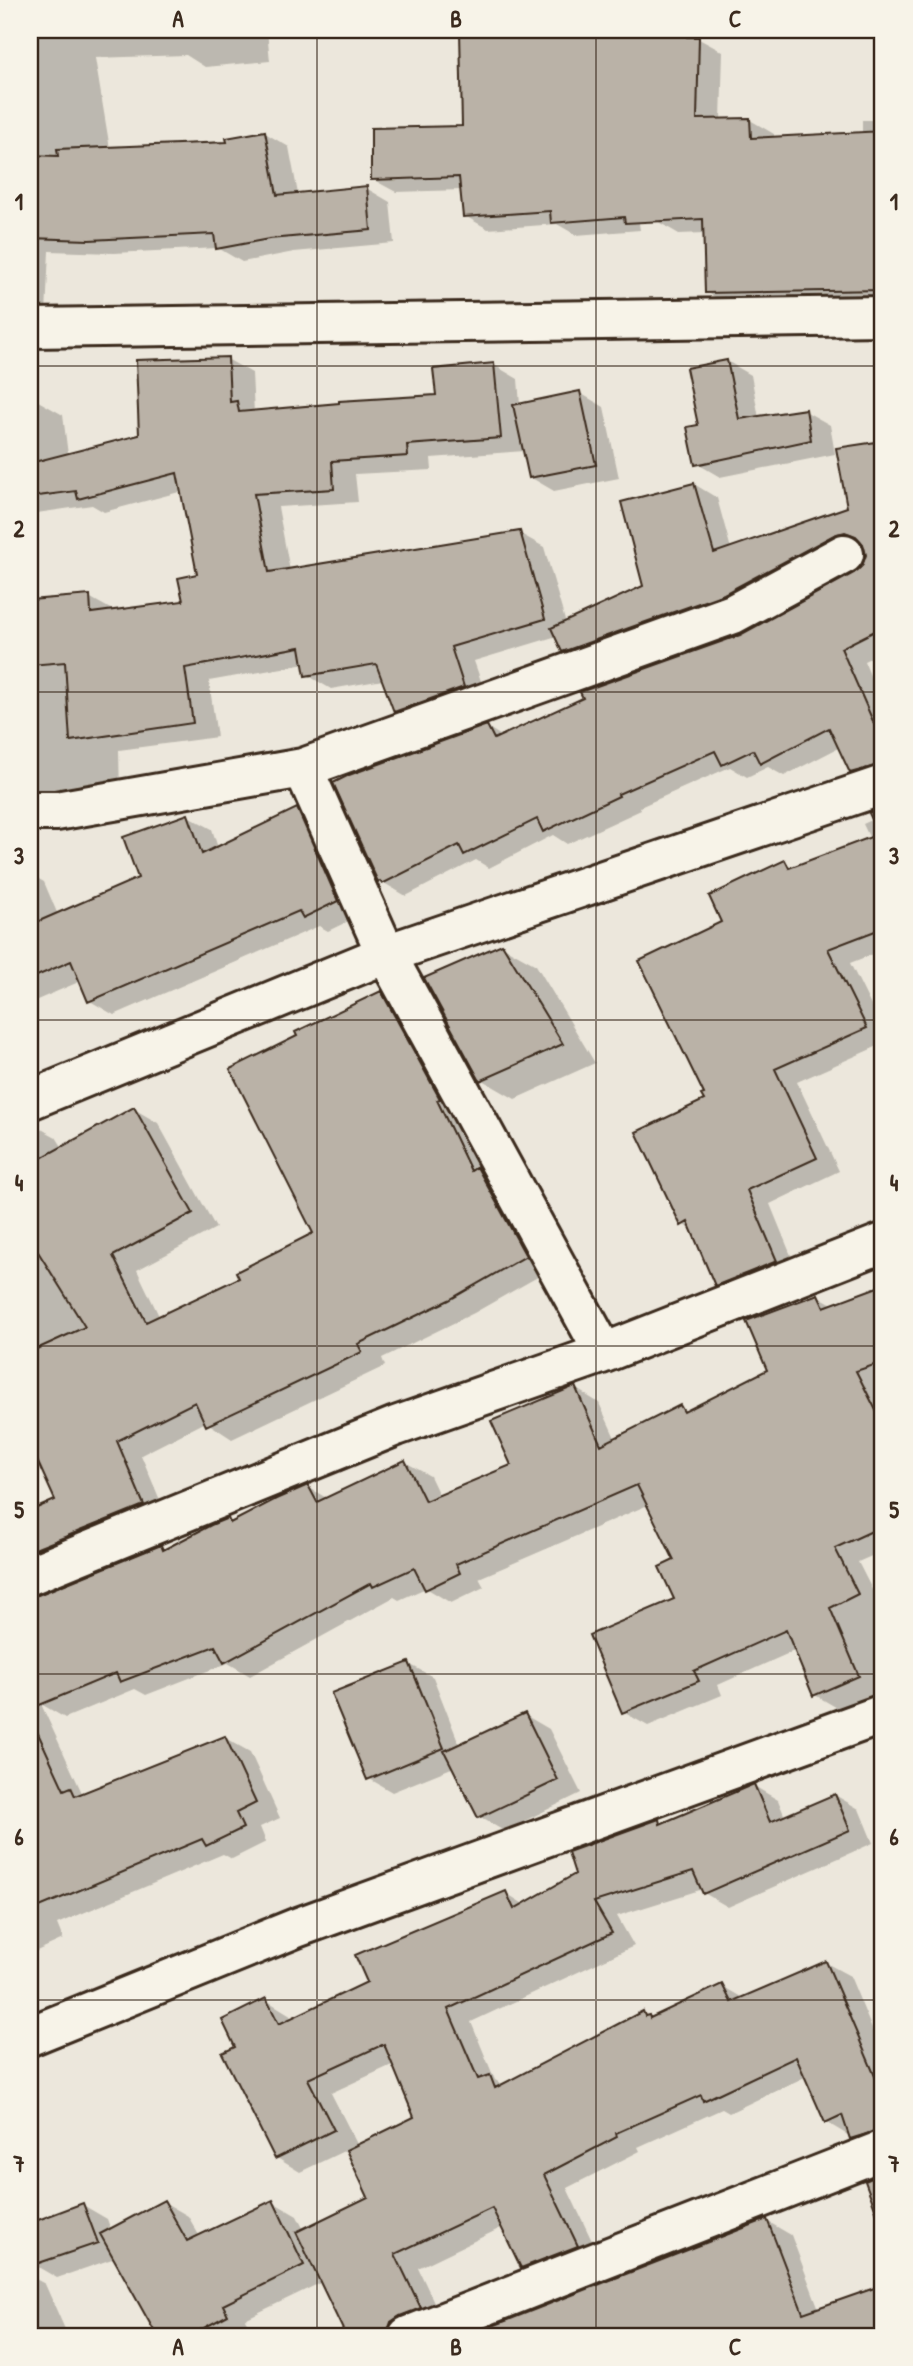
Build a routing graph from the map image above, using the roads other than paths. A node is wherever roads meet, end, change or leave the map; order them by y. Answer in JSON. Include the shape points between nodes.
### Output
{"nodes":[{"id":1,"x":883,"y":316,"type":"edge"},
{"id":2,"x":30,"y":328,"type":"edge"},
{"id":3,"x":844,"y":554,"type":"dead end"},
{"id":4,"x":303,"y":768,"type":"junction"},
{"id":5,"x":883,"y":785,"type":"edge"},
{"id":6,"x":30,"y":811,"type":"edge"},
{"id":7,"x":386,"y":954,"type":"junction"},
{"id":8,"x":30,"y":1100,"type":"edge"},
{"id":9,"x":883,"y":1243,"type":"edge"},
{"id":10,"x":604,"y":1353,"type":"junction"},
{"id":11,"x":30,"y":1575,"type":"edge"},
{"id":12,"x":883,"y":1714,"type":"edge"},
{"id":13,"x":30,"y":2036,"type":"edge"},
{"id":14,"x":883,"y":2150,"type":"edge"},
{"id":15,"x":408,"y":2336,"type":"edge"}],
"edges":[{"from":1,"to":2,"type":"street"},
{"from":3,"to":4,"type":"street","via":[[733,614]]},
{"from":4,"to":6,"type":"street","via":[[56,811]]},
{"from":4,"to":7,"type":"street"},
{"from":5,"to":7,"type":"street"},
{"from":7,"to":8,"type":"street"},
{"from":7,"to":10,"type":"street"},
{"from":9,"to":10,"type":"street"},
{"from":10,"to":11,"type":"street","via":[[397,1426]]},
{"from":12,"to":13,"type":"street","via":[[296,1928]]},
{"from":14,"to":15,"type":"street"}]}
